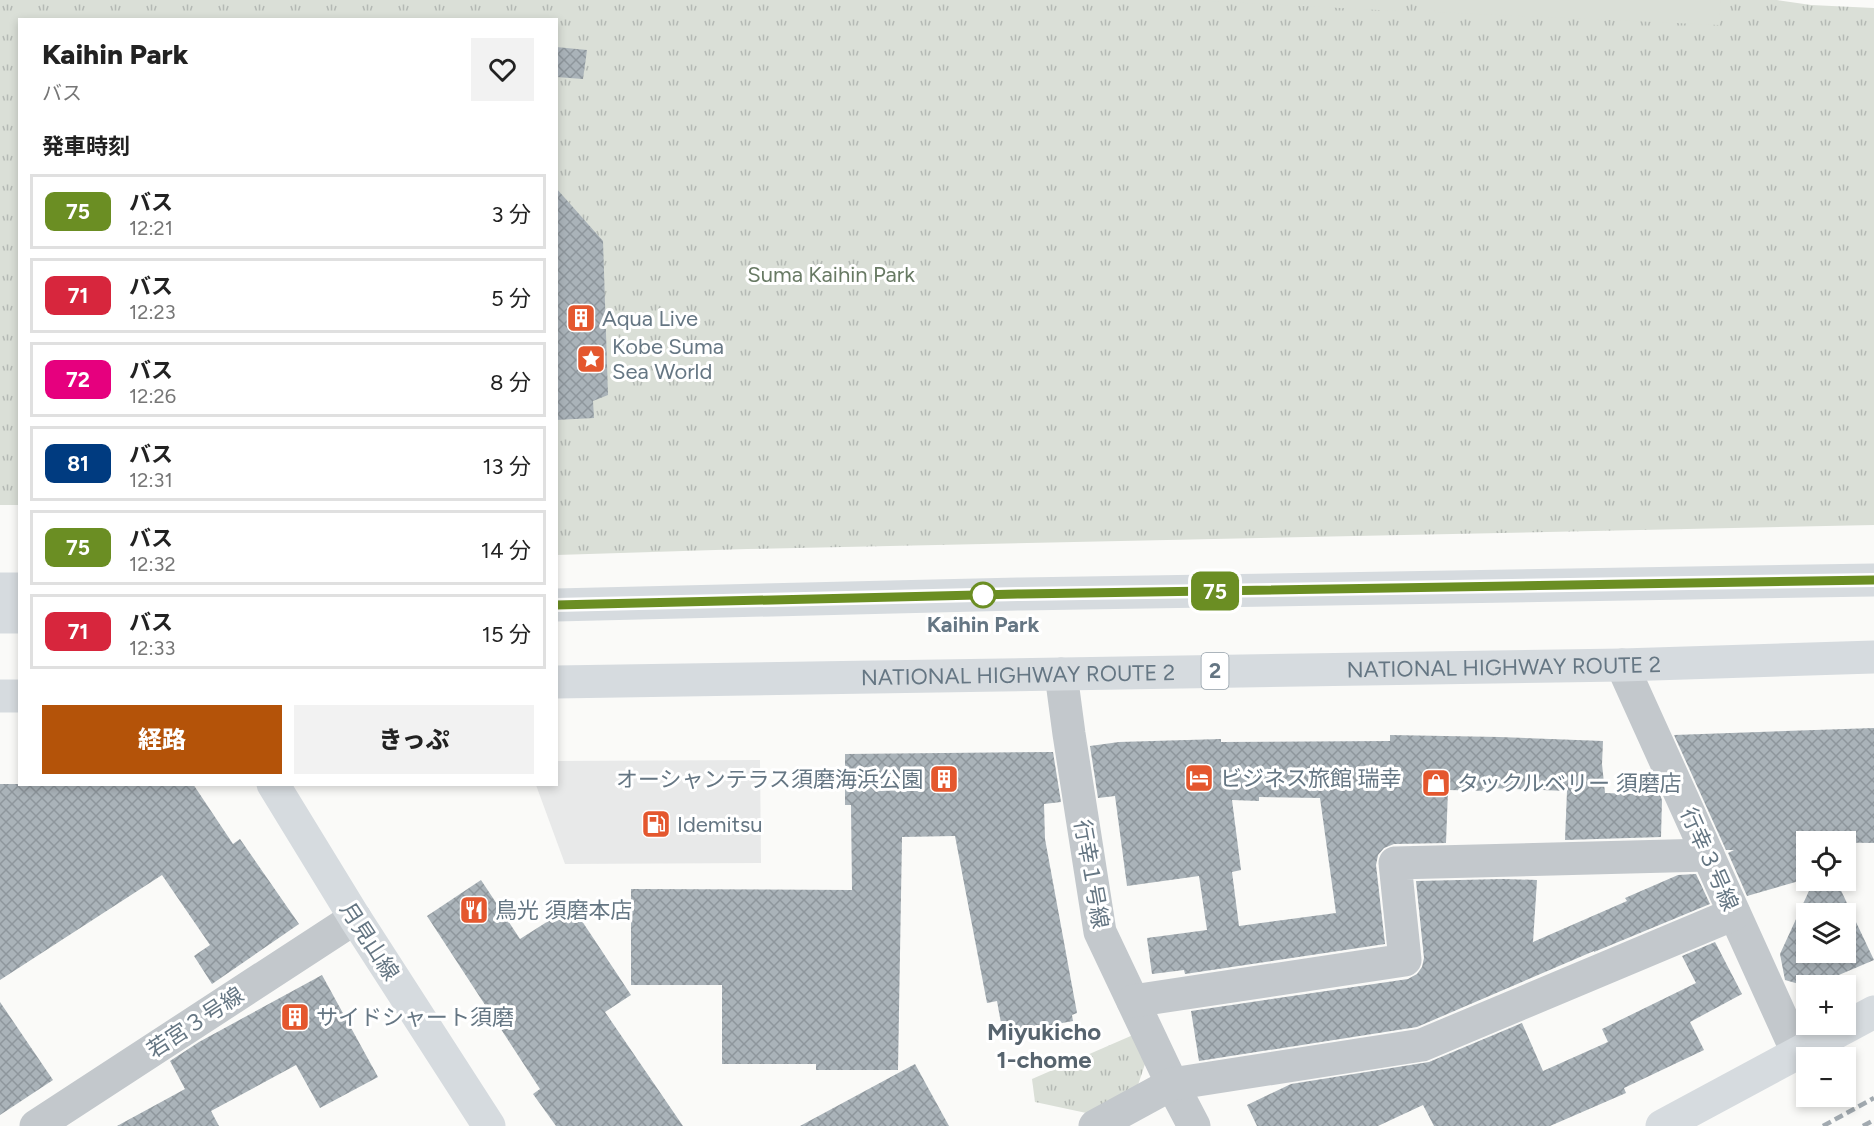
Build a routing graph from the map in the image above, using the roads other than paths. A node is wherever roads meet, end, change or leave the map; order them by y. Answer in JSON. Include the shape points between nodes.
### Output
{"nodes":[{"id":1,"x":1874,"y":580,"type":"edge"},
{"id":2,"x":0,"y":589,"type":"edge"},
{"id":3,"x":18,"y":589,"type":"edge"},
{"id":4,"x":558,"y":605,"type":"edge"},
{"id":5,"x":0,"y":616,"type":"edge"},
{"id":6,"x":18,"y":617,"type":"edge"},
{"id":7,"x":1874,"y":657,"type":"edge"},
{"id":8,"x":1622,"y":665,"type":"junction"},
{"id":9,"x":1061,"y":674,"type":"junction"},
{"id":10,"x":558,"y":682,"type":"edge"},
{"id":11,"x":0,"y":696,"type":"edge"},
{"id":12,"x":18,"y":696,"type":"edge"},
{"id":13,"x":274,"y":786,"type":"edge"},
{"id":14,"x":1708,"y":855,"type":"junction"},
{"id":15,"x":1734,"y":914,"type":"junction"},
{"id":16,"x":355,"y":918,"type":"junction"},
{"id":17,"x":1133,"y":1000,"type":"junction"},
{"id":18,"x":1874,"y":1012,"type":"edge"},
{"id":19,"x":1811,"y":1047,"type":"edge"},
{"id":20,"x":1796,"y":1050,"type":"edge"},
{"id":21,"x":1796,"y":1055,"type":"edge"},
{"id":22,"x":1172,"y":1084,"type":"junction"},
{"id":23,"x":36,"y":1126,"type":"edge"},
{"id":24,"x":489,"y":1126,"type":"edge"},
{"id":25,"x":1095,"y":1126,"type":"edge"},
{"id":26,"x":1194,"y":1126,"type":"edge"},
{"id":27,"x":1662,"y":1126,"type":"edge"}],
"edges":[{"from":1,"to":4,"type":"main road"},
{"from":2,"to":3,"type":"main road"},
{"from":5,"to":6,"type":"main road"},
{"from":7,"to":8,"type":"main road","name":"NATIONAL HIGHWAY ROUTE 2","number":"2"},
{"from":8,"to":9,"type":"main road","name":"NATIONAL HIGHWAY ROUTE 2","number":"2"},
{"from":8,"to":14,"type":"street","name":"行幸３号線"},
{"from":9,"to":10,"type":"main road","name":"NATIONAL HIGHWAY ROUTE 2","number":"2"},
{"from":9,"to":17,"type":"street","name":"行幸１号線","via":[[1100,932]]},
{"from":11,"to":12,"type":"main road"},
{"from":13,"to":16,"type":"main road","name":"月見山線"},
{"from":14,"to":15,"type":"street","name":"行幸３号線"},
{"from":14,"to":17,"type":"street","via":[[1395,863],[1405,960]]},
{"from":15,"to":20,"type":"street","name":"行幸３号線"},
{"from":15,"to":22,"type":"street","via":[[1422,1045]]},
{"from":16,"to":23,"type":"street","name":"若宮３号線"},
{"from":16,"to":24,"type":"main road","name":"月見山線"},
{"from":17,"to":22,"type":"street","name":"行幸１号線"},
{"from":18,"to":19,"type":"main road"},
{"from":21,"to":27,"type":"main road"},
{"from":22,"to":25,"type":"street"},
{"from":22,"to":26,"type":"street","name":"行幸１号線"}]}
